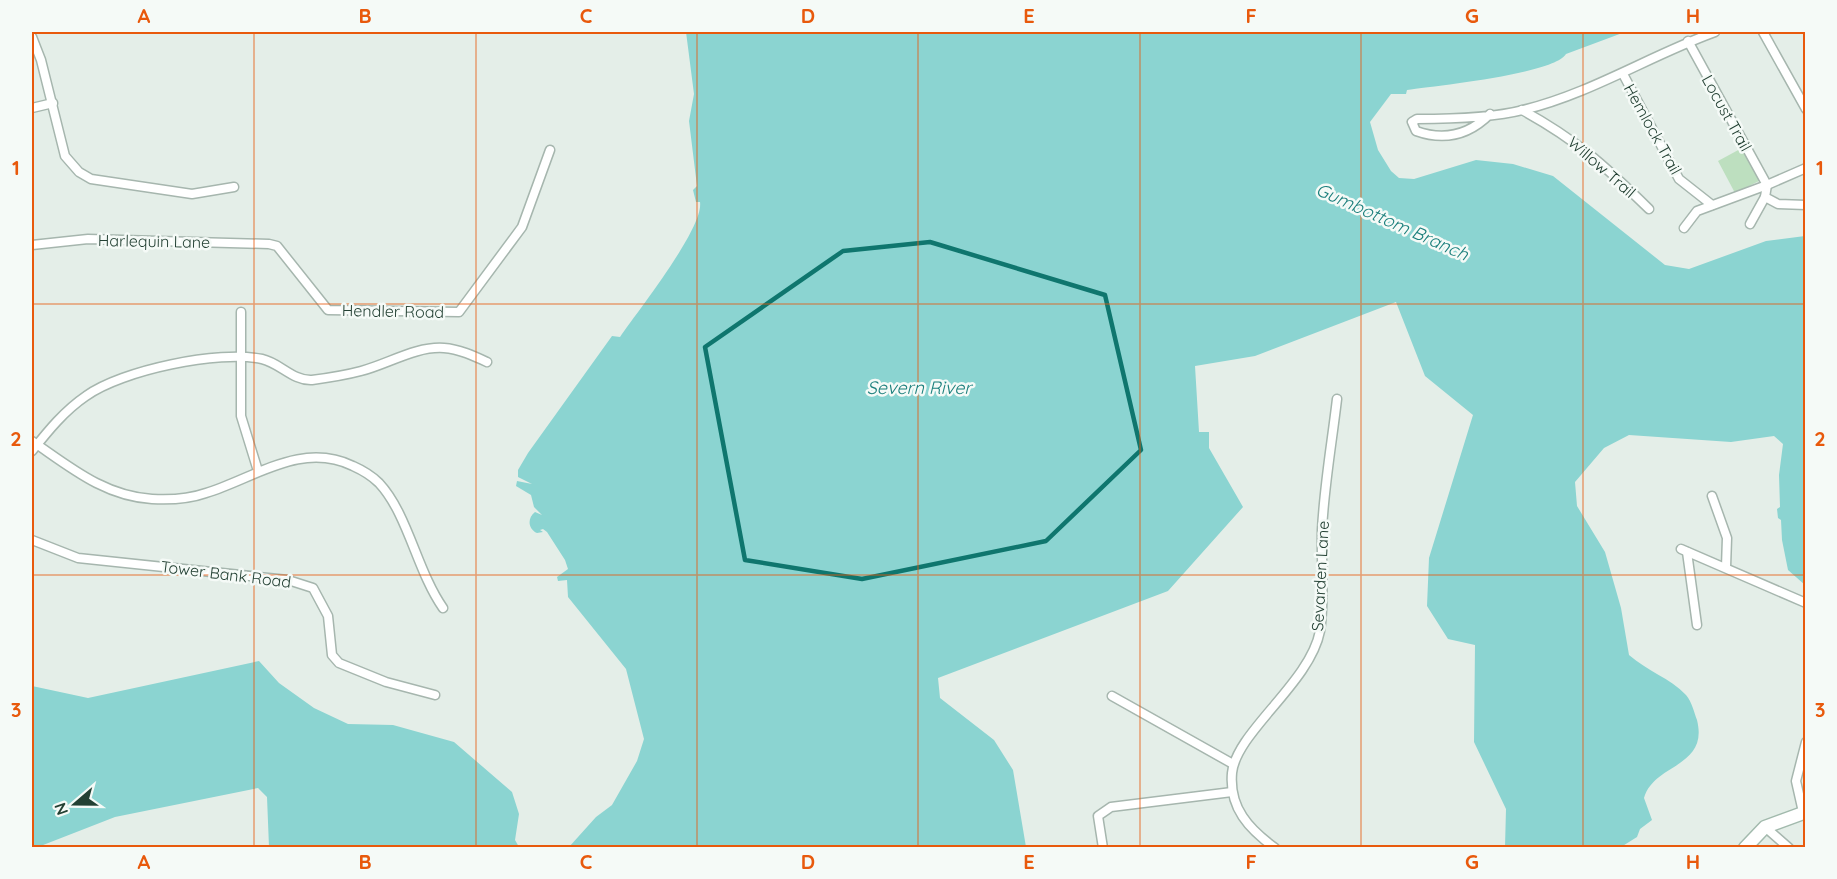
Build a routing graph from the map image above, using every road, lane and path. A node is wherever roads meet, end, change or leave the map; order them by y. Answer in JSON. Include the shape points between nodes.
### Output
{"nodes":[{"id":1,"x":1715,"y":32,"type":"edge"},
{"id":2,"x":1763,"y":32,"type":"edge"},
{"id":3,"x":32,"y":37,"type":"edge"},
{"id":4,"x":1688,"y":41,"type":"junction"},
{"id":5,"x":1623,"y":74,"type":"junction"},
{"id":6,"x":53,"y":103,"type":"junction"},
{"id":7,"x":32,"y":108,"type":"edge"},
{"id":8,"x":1806,"y":109,"type":"edge"},
{"id":9,"x":1522,"y":110,"type":"junction"},
{"id":10,"x":1490,"y":114,"type":"junction"},
{"id":11,"x":550,"y":150,"type":"dead end"},
{"id":12,"x":1806,"y":168,"type":"edge"},
{"id":13,"x":1767,"y":185,"type":"junction"},
{"id":14,"x":234,"y":187,"type":"dead end"},
{"id":15,"x":1765,"y":197,"type":"junction"},
{"id":16,"x":1712,"y":205,"type":"junction"},
{"id":17,"x":1806,"y":205,"type":"edge"},
{"id":18,"x":1649,"y":209,"type":"dead end"},
{"id":19,"x":1750,"y":224,"type":"dead end"},
{"id":20,"x":1684,"y":228,"type":"dead end"},
{"id":21,"x":32,"y":245,"type":"edge"},
{"id":22,"x":277,"y":246,"type":"joint"},
{"id":23,"x":242,"y":312,"type":"dead end"},
{"id":24,"x":240,"y":357,"type":"junction"},
{"id":25,"x":487,"y":362,"type":"dead end"},
{"id":26,"x":1336,"y":399,"type":"dead end"},
{"id":27,"x":33,"y":445,"type":"edge"},
{"id":28,"x":258,"y":471,"type":"junction"},
{"id":29,"x":1713,"y":496,"type":"dead end"},
{"id":30,"x":32,"y":540,"type":"edge"},
{"id":31,"x":1726,"y":567,"type":"junction"},
{"id":32,"x":1806,"y":603,"type":"edge"},
{"id":33,"x":443,"y":608,"type":"dead end"},
{"id":34,"x":1697,"y":625,"type":"dead end"},
{"id":35,"x":435,"y":695,"type":"dead end"},
{"id":36,"x":1112,"y":696,"type":"dead end"},
{"id":37,"x":1806,"y":742,"type":"edge"},
{"id":38,"x":1233,"y":764,"type":"junction"},
{"id":39,"x":1232,"y":792,"type":"junction"},
{"id":40,"x":1804,"y":812,"type":"edge"},
{"id":41,"x":1765,"y":827,"type":"junction"},
{"id":42,"x":1103,"y":848,"type":"edge"},
{"id":43,"x":1275,"y":848,"type":"edge"},
{"id":44,"x":1745,"y":848,"type":"edge"},
{"id":45,"x":1789,"y":848,"type":"edge"}],
"edges":[{"from":1,"to":4,"type":"street"},
{"from":2,"to":8,"type":"street"},
{"from":3,"to":6,"type":"street"},
{"from":4,"to":5,"type":"street"},
{"from":4,"to":13,"type":"street","name":"Locust Trail"},
{"from":5,"to":9,"type":"street"},
{"from":5,"to":16,"type":"street","name":"Hemlock Trail","via":[[1679,179]]},
{"from":6,"to":7,"type":"street"},
{"from":6,"to":14,"type":"street","via":[[65,156],[91,179],[192,194]]},
{"from":9,"to":10,"type":"street"},
{"from":9,"to":18,"type":"street","name":"Willow Trail","via":[[1600,160]]},
{"from":10,"to":10,"type":"street","via":[[1478,125],[1448,137],[1431,137],[1416,131],[1412,122]]},
{"from":11,"to":22,"type":"street","name":"Hendler Road","via":[[522,227],[459,312],[328,310]]},
{"from":12,"to":13,"type":"street"},
{"from":13,"to":15,"type":"street"},
{"from":13,"to":16,"type":"street"},
{"from":15,"to":17,"type":"street","via":[[1778,204]]},
{"from":15,"to":19,"type":"street"},
{"from":16,"to":20,"type":"street","via":[[1697,211]]},
{"from":21,"to":22,"type":"street","name":"Harlequin Lane","via":[[91,239]]},
{"from":23,"to":24,"type":"street"},
{"from":24,"to":25,"type":"street","via":[[263,359],[310,380],[361,371],[431,347],[448,348]]},
{"from":24,"to":27,"type":"street","via":[[186,363],[107,383],[63,414]]},
{"from":24,"to":28,"type":"street","via":[[241,416]]},
{"from":26,"to":38,"type":"street","name":"Sevarden Lane","via":[[1322,527],[1320,632],[1300,675]]},
{"from":27,"to":28,"type":"street","via":[[86,479],[117,492],[150,499],[197,496]]},
{"from":28,"to":33,"type":"street","via":[[279,463],[328,457],[363,471],[378,482],[393,501],[429,588]]},
{"from":29,"to":31,"type":"street","via":[[1727,538]]},
{"from":30,"to":35,"type":"street","name":"Tower Bank Road","via":[[78,558],[288,580],[313,588],[328,616],[332,655],[339,663],[386,682]]},
{"from":31,"to":32,"type":"street"},
{"from":31,"to":34,"type":"street","via":[[1684,550]]},
{"from":36,"to":38,"type":"street"},
{"from":37,"to":40,"type":"street","via":[[1796,781]]},
{"from":38,"to":39,"type":"street"},
{"from":39,"to":42,"type":"street","via":[[1111,807],[1098,816]]},
{"from":39,"to":43,"type":"street","via":[[1248,825]]},
{"from":40,"to":41,"type":"street"},
{"from":41,"to":44,"type":"street"},
{"from":41,"to":45,"type":"street"}]}
